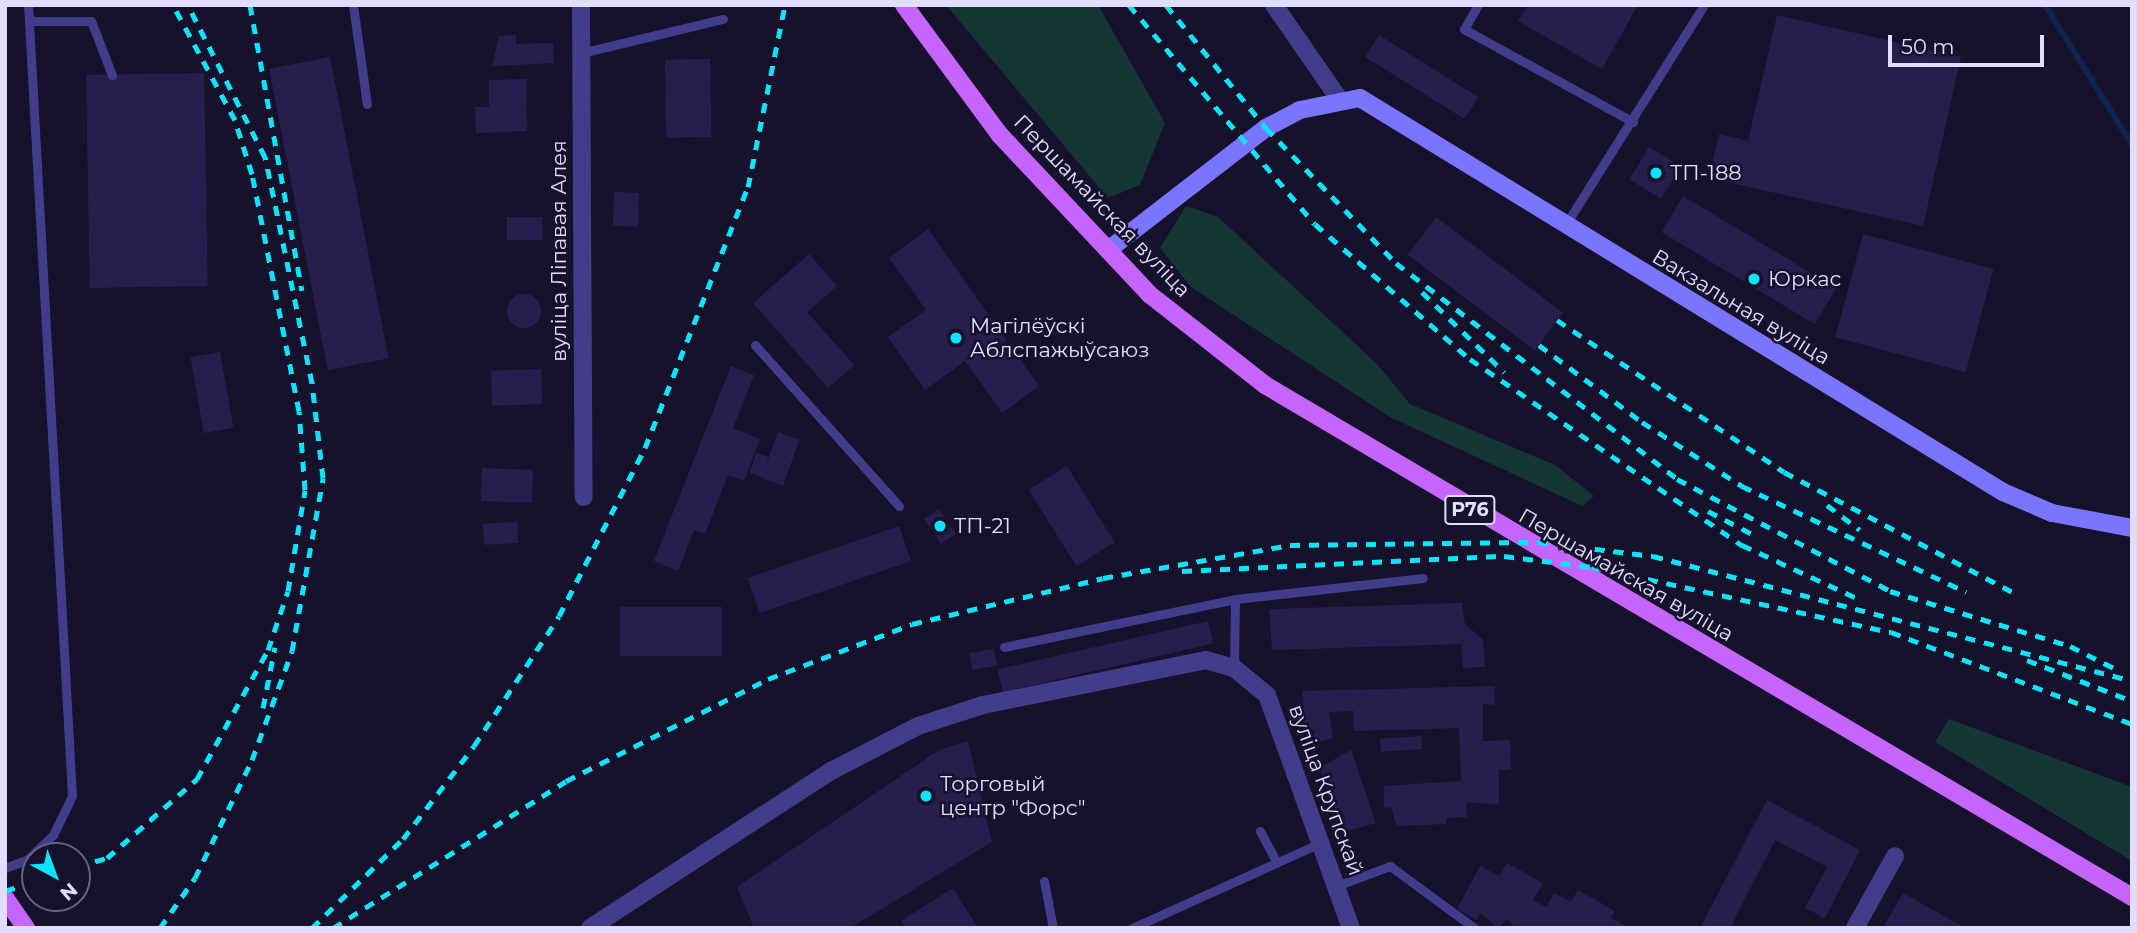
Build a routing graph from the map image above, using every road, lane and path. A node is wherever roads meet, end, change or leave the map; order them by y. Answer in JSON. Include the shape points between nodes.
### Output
{"nodes":[{"id":1,"x":28,"y":5,"type":"edge"},
{"id":2,"x":352,"y":5,"type":"edge"},
{"id":3,"x":581,"y":5,"type":"edge"},
{"id":4,"x":904,"y":5,"type":"edge"},
{"id":5,"x":1274,"y":5,"type":"edge"},
{"id":6,"x":1478,"y":5,"type":"edge"},
{"id":7,"x":1704,"y":5,"type":"edge"},
{"id":8,"x":723,"y":19,"type":"dead end"},
{"id":9,"x":29,"y":21,"type":"junction"},
{"id":10,"x":581,"y":53,"type":"junction"},
{"id":11,"x":112,"y":75,"type":"dead end"},
{"id":12,"x":1339,"y":99,"type":"junction"},
{"id":13,"x":367,"y":104,"type":"dead end"},
{"id":14,"x":1633,"y":122,"type":"junction"},
{"id":15,"x":1566,"y":225,"type":"junction"},
{"id":16,"x":1108,"y":250,"type":"junction"},
{"id":17,"x":755,"y":345,"type":"dead end"},
{"id":18,"x":584,"y":497,"type":"dead end"},
{"id":19,"x":899,"y":506,"type":"dead end"},
{"id":20,"x":2132,"y":528,"type":"edge"},
{"id":21,"x":1423,"y":578,"type":"dead end"},
{"id":22,"x":1236,"y":599,"type":"junction"},
{"id":23,"x":1004,"y":647,"type":"dead end"},
{"id":24,"x":1234,"y":668,"type":"junction"},
{"id":25,"x":1260,"y":831,"type":"dead end"},
{"id":26,"x":1320,"y":843,"type":"junction"},
{"id":27,"x":1895,"y":856,"type":"dead end"},
{"id":28,"x":1277,"y":863,"type":"junction"},
{"id":29,"x":5,"y":867,"type":"edge"},
{"id":30,"x":1044,"y":881,"type":"dead end"},
{"id":31,"x":1336,"y":886,"type":"junction"},
{"id":32,"x":2132,"y":897,"type":"edge"},
{"id":33,"x":5,"y":898,"type":"edge"},
{"id":34,"x":26,"y":928,"type":"edge"},
{"id":35,"x":590,"y":928,"type":"edge"},
{"id":36,"x":1053,"y":928,"type":"edge"},
{"id":37,"x":1132,"y":928,"type":"edge"},
{"id":38,"x":1352,"y":928,"type":"edge"},
{"id":39,"x":1474,"y":928,"type":"edge"},
{"id":40,"x":1855,"y":928,"type":"edge"}],
"edges":[{"from":1,"to":9,"type":"lane"},
{"from":2,"to":13,"type":"lane"},
{"from":3,"to":10,"type":"street","name":"вуліца Ліпавая Алея"},
{"from":4,"to":16,"type":"main road","name":"Першамайская вуліца","number":"Р76","via":[[990,123]]},
{"from":5,"to":12,"type":"street"},
{"from":6,"to":14,"type":"lane","via":[[1464,29]]},
{"from":7,"to":14,"type":"lane"},
{"from":8,"to":10,"type":"lane"},
{"from":9,"to":11,"type":"lane","via":[[91,21]]},
{"from":9,"to":29,"type":"lane","via":[[72,785],[53,835],[28,859]]},
{"from":10,"to":18,"type":"street","name":"вуліца Ліпавая Алея"},
{"from":12,"to":15,"type":"main road","name":"Вакзальная вуліца","via":[[1383,108]]},
{"from":12,"to":16,"type":"main road","name":"Вакзальная вуліца","via":[[1300,110],[1242,143]]},
{"from":14,"to":15,"type":"lane"},
{"from":15,"to":20,"type":"main road","name":"Вакзальная вуліца","via":[[2003,492],[2052,513]]},
{"from":16,"to":32,"type":"main road","name":"Першамайская вуліца","number":"Р76","via":[[1204,339],[1336,431]]},
{"from":17,"to":19,"type":"lane"},
{"from":21,"to":22,"type":"lane"},
{"from":22,"to":23,"type":"lane"},
{"from":22,"to":24,"type":"lane"},
{"from":24,"to":26,"type":"street","name":"вуліца Крупскай","via":[[1267,695]]},
{"from":24,"to":35,"type":"street","via":[[1180,661],[918,726],[831,771]]},
{"from":25,"to":28,"type":"lane"},
{"from":26,"to":28,"type":"lane"},
{"from":26,"to":31,"type":"street","name":"вуліца Крупскай"},
{"from":27,"to":40,"type":"street"},
{"from":28,"to":37,"type":"lane"},
{"from":30,"to":36,"type":"lane"},
{"from":31,"to":38,"type":"street","name":"вуліца Крупскай"},
{"from":31,"to":39,"type":"lane","via":[[1390,866]]},
{"from":33,"to":34,"type":"main road"}]}
